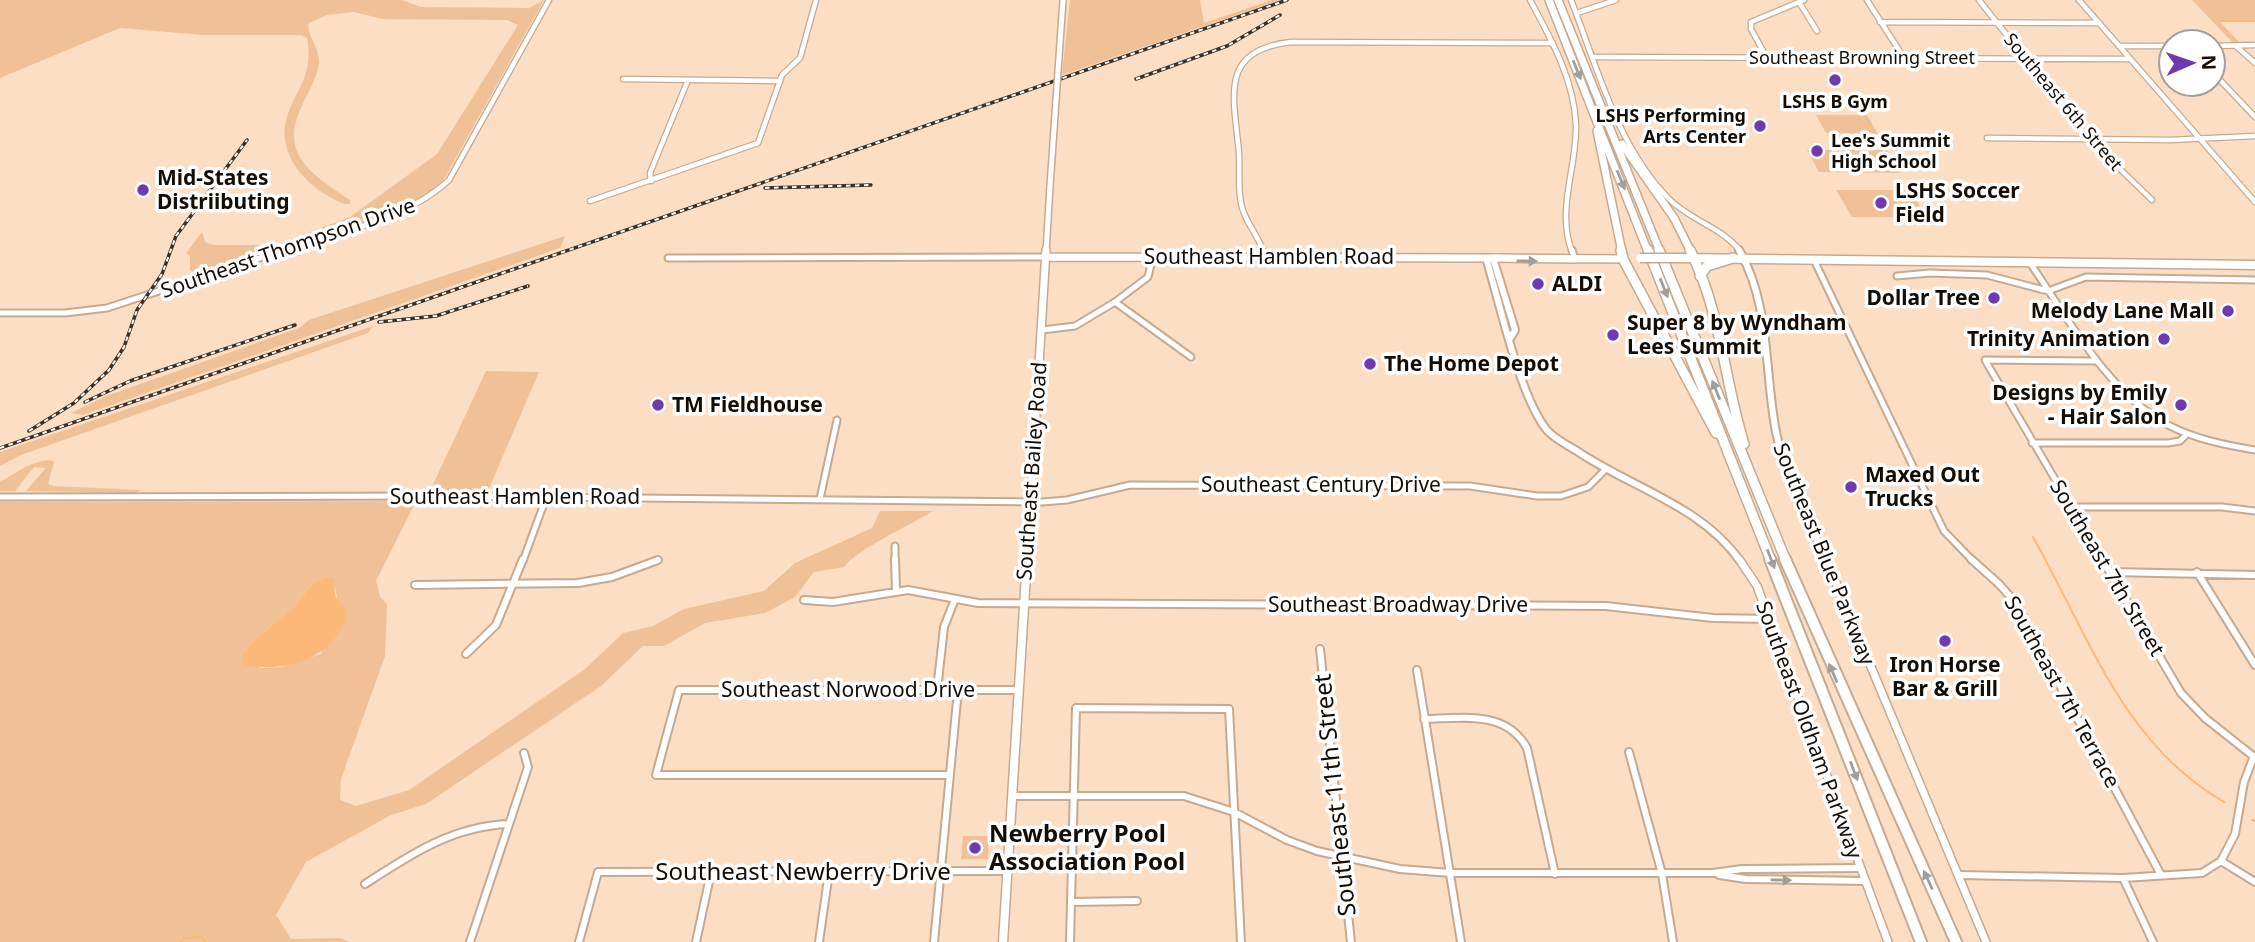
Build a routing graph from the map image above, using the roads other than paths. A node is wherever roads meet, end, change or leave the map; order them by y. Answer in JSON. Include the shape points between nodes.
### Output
{"nodes":[{"id":1,"x":549,"y":0,"type":"edge"},
{"id":2,"x":816,"y":0,"type":"edge"},
{"id":3,"x":1063,"y":0,"type":"edge"},
{"id":4,"x":1531,"y":0,"type":"edge"},
{"id":5,"x":1549,"y":0,"type":"edge"},
{"id":6,"x":1558,"y":0,"type":"edge"},
{"id":7,"x":1571,"y":0,"type":"edge"},
{"id":8,"x":1616,"y":0,"type":"edge"},
{"id":9,"x":1867,"y":0,"type":"edge"},
{"id":10,"x":1979,"y":0,"type":"edge"},
{"id":11,"x":2079,"y":0,"type":"edge"},
{"id":12,"x":1802,"y":1,"type":"edge"},
{"id":13,"x":1577,"y":13,"type":"junction"},
{"id":14,"x":1880,"y":22,"type":"junction"},
{"id":15,"x":1996,"y":22,"type":"junction"},
{"id":16,"x":2099,"y":23,"type":"junction"},
{"id":17,"x":1817,"y":31,"type":"dead end"},
{"id":18,"x":1553,"y":43,"type":"junction"},
{"id":19,"x":2119,"y":46,"type":"junction"},
{"id":20,"x":2157,"y":46,"type":"edge"},
{"id":21,"x":2227,"y":46,"type":"edge"},
{"id":22,"x":2236,"y":46,"type":"junction"},
{"id":23,"x":2255,"y":46,"type":"edge"},
{"id":24,"x":1594,"y":57,"type":"junction"},
{"id":25,"x":1767,"y":58,"type":"junction"},
{"id":26,"x":1904,"y":58,"type":"junction"},
{"id":27,"x":2024,"y":59,"type":"junction"},
{"id":28,"x":2130,"y":59,"type":"junction"},
{"id":29,"x":2255,"y":63,"type":"edge"},
{"id":30,"x":623,"y":79,"type":"dead end"},
{"id":31,"x":688,"y":80,"type":"junction"},
{"id":32,"x":780,"y":81,"type":"junction"},
{"id":33,"x":2227,"y":87,"type":"edge"},
{"id":34,"x":1586,"y":94,"type":"junction"},
{"id":35,"x":1598,"y":98,"type":"junction"},
{"id":36,"x":2255,"y":117,"type":"edge"},
{"id":37,"x":2255,"y":136,"type":"edge"},
{"id":38,"x":2199,"y":137,"type":"junction"},
{"id":39,"x":1987,"y":138,"type":"dead end"},
{"id":40,"x":2089,"y":139,"type":"junction"},
{"id":41,"x":651,"y":181,"type":"junction"},
{"id":42,"x":2152,"y":200,"type":"dead end"},
{"id":43,"x":590,"y":201,"type":"dead end"},
{"id":44,"x":2255,"y":202,"type":"edge"},
{"id":45,"x":1153,"y":256,"type":"junction"},
{"id":46,"x":1264,"y":256,"type":"junction"},
{"id":47,"x":1046,"y":257,"type":"junction"},
{"id":48,"x":668,"y":258,"type":"dead end"},
{"id":49,"x":1489,"y":258,"type":"junction"},
{"id":50,"x":1575,"y":258,"type":"junction"},
{"id":51,"x":1694,"y":258,"type":"junction"},
{"id":52,"x":1733,"y":258,"type":"junction"},
{"id":53,"x":1744,"y":258,"type":"junction"},
{"id":54,"x":1623,"y":259,"type":"junction"},
{"id":55,"x":1814,"y":260,"type":"junction"},
{"id":56,"x":2030,"y":263,"type":"junction"},
{"id":57,"x":2255,"y":265,"type":"edge"},
{"id":58,"x":1700,"y":276,"type":"junction"},
{"id":59,"x":1897,"y":276,"type":"dead end"},
{"id":60,"x":2255,"y":279,"type":"edge"},
{"id":61,"x":2050,"y":291,"type":"junction"},
{"id":62,"x":1115,"y":302,"type":"junction"},
{"id":63,"x":0,"y":313,"type":"edge"},
{"id":64,"x":1042,"y":330,"type":"junction"},
{"id":65,"x":1192,"y":357,"type":"dead end"},
{"id":66,"x":1985,"y":360,"type":"joint"},
{"id":67,"x":2096,"y":361,"type":"junction"},
{"id":68,"x":837,"y":420,"type":"dead end"},
{"id":69,"x":2187,"y":434,"type":"junction"},
{"id":70,"x":2032,"y":443,"type":"junction"},
{"id":71,"x":2255,"y":450,"type":"edge"},
{"id":72,"x":1605,"y":470,"type":"junction"},
{"id":73,"x":1751,"y":476,"type":"junction"},
{"id":74,"x":1747,"y":495,"type":"junction"},
{"id":75,"x":0,"y":498,"type":"edge"},
{"id":76,"x":546,"y":498,"type":"junction"},
{"id":77,"x":820,"y":499,"type":"junction"},
{"id":78,"x":1030,"y":502,"type":"junction"},
{"id":79,"x":2074,"y":508,"type":"junction"},
{"id":80,"x":2255,"y":511,"type":"edge"},
{"id":81,"x":895,"y":546,"type":"dead end"},
{"id":82,"x":658,"y":560,"type":"dead end"},
{"id":83,"x":2111,"y":572,"type":"junction"},
{"id":84,"x":2197,"y":572,"type":"junction"},
{"id":85,"x":2255,"y":575,"type":"edge"},
{"id":86,"x":415,"y":585,"type":"dead end"},
{"id":87,"x":514,"y":585,"type":"junction"},
{"id":88,"x":896,"y":591,"type":"junction"},
{"id":89,"x":955,"y":599,"type":"junction"},
{"id":90,"x":804,"y":600,"type":"dead end"},
{"id":91,"x":1023,"y":603,"type":"junction"},
{"id":92,"x":1771,"y":619,"type":"junction"},
{"id":93,"x":1320,"y":649,"type":"dead end"},
{"id":94,"x":466,"y":654,"type":"dead end"},
{"id":95,"x":2255,"y":666,"type":"edge"},
{"id":96,"x":1417,"y":670,"type":"dead end"},
{"id":97,"x":937,"y":690,"type":"junction"},
{"id":98,"x":958,"y":690,"type":"junction"},
{"id":99,"x":1018,"y":690,"type":"junction"},
{"id":100,"x":1424,"y":719,"type":"junction"},
{"id":101,"x":524,"y":752,"type":"dead end"},
{"id":102,"x":1629,"y":752,"type":"dead end"},
{"id":103,"x":2254,"y":755,"type":"edge"},
{"id":104,"x":950,"y":775,"type":"junction"},
{"id":105,"x":1012,"y":796,"type":"junction"},
{"id":106,"x":1074,"y":796,"type":"junction"},
{"id":107,"x":1234,"y":812,"type":"junction"},
{"id":108,"x":509,"y":824,"type":"junction"},
{"id":109,"x":1342,"y":858,"type":"junction"},
{"id":110,"x":2221,"y":861,"type":"junction"},
{"id":111,"x":1859,"y":868,"type":"junction"},
{"id":112,"x":1008,"y":871,"type":"junction"},
{"id":113,"x":711,"y":872,"type":"junction"},
{"id":114,"x":829,"y":872,"type":"junction"},
{"id":115,"x":941,"y":872,"type":"junction"},
{"id":116,"x":1450,"y":873,"type":"junction"},
{"id":117,"x":1713,"y":873,"type":"junction"},
{"id":118,"x":1555,"y":874,"type":"junction"},
{"id":119,"x":1662,"y":874,"type":"junction"},
{"id":120,"x":1958,"y":875,"type":"junction"},
{"id":121,"x":2161,"y":875,"type":"junction"},
{"id":122,"x":2123,"y":878,"type":"junction"},
{"id":123,"x":1864,"y":881,"type":"junction"},
{"id":124,"x":2255,"y":882,"type":"edge"},
{"id":125,"x":365,"y":884,"type":"dead end"},
{"id":126,"x":1136,"y":901,"type":"dead end"},
{"id":127,"x":1071,"y":902,"type":"junction"},
{"id":128,"x":470,"y":942,"type":"edge"},
{"id":129,"x":579,"y":942,"type":"edge"},
{"id":130,"x":696,"y":942,"type":"edge"},
{"id":131,"x":819,"y":942,"type":"edge"},
{"id":132,"x":934,"y":942,"type":"edge"},
{"id":133,"x":1003,"y":942,"type":"edge"},
{"id":134,"x":1070,"y":942,"type":"edge"},
{"id":135,"x":1241,"y":942,"type":"edge"},
{"id":136,"x":1351,"y":942,"type":"edge"},
{"id":137,"x":1461,"y":942,"type":"edge"},
{"id":138,"x":1673,"y":942,"type":"edge"},
{"id":139,"x":1888,"y":942,"type":"edge"},
{"id":140,"x":1921,"y":942,"type":"edge"},
{"id":141,"x":1956,"y":942,"type":"edge"},
{"id":142,"x":1986,"y":942,"type":"edge"},
{"id":143,"x":2153,"y":942,"type":"edge"}],
"edges":[{"from":1,"to":63,"type":"street","name":"Southeast Thompson Drive","via":[[449,180],[431,197],[123,303],[65,313]]},
{"from":2,"to":32,"type":"street","via":[[800,58]]},
{"from":3,"to":47,"type":"main road","name":"Southeast Bailey Road","bridge":true},
{"from":4,"to":18,"type":"street"},
{"from":5,"to":34,"type":"highway","one_way":true},
{"from":6,"to":35,"type":"highway"},
{"from":7,"to":13,"type":"street","name":"Southeast Blue Parkway"},
{"from":8,"to":13,"type":"street"},
{"from":9,"to":14,"type":"street"},
{"from":10,"to":15,"type":"street","name":"Southeast 6th Street"},
{"from":11,"to":16,"type":"street"},
{"from":12,"to":17,"type":"street"},
{"from":12,"to":25,"type":"street","via":[[1751,22]]},
{"from":13,"to":24,"type":"street","name":"Southeast Blue Parkway"},
{"from":14,"to":15,"type":"street"},
{"from":14,"to":26,"type":"street"},
{"from":15,"to":16,"type":"street"},
{"from":15,"to":27,"type":"street","name":"Southeast 6th Street"},
{"from":16,"to":19,"type":"street"},
{"from":18,"to":46,"type":"street","via":[[1291,42],[1252,52],[1240,63],[1233,81],[1243,212],[1259,237]]},
{"from":18,"to":50,"type":"street","via":[[1576,114],[1564,221]]},
{"from":19,"to":20,"type":"street"},
{"from":19,"to":28,"type":"street"},
{"from":21,"to":22,"type":"street"},
{"from":22,"to":23,"type":"street"},
{"from":22,"to":29,"type":"street"},
{"from":24,"to":25,"type":"street","name":"Southeast Browning Street"},
{"from":24,"to":53,"type":"street","name":"Southeast Blue Parkway","via":[[1625,131],[1658,186],[1682,211],[1734,243]]},
{"from":25,"to":26,"type":"street","name":"Southeast Browning Street"},
{"from":26,"to":27,"type":"street","name":"Southeast Browning Street"},
{"from":27,"to":28,"type":"street","name":"Southeast Browning Street"},
{"from":27,"to":40,"type":"street","name":"Southeast 6th Street"},
{"from":28,"to":38,"type":"street"},
{"from":30,"to":31,"type":"street"},
{"from":31,"to":32,"type":"street"},
{"from":31,"to":41,"type":"street","via":[[650,173]]},
{"from":32,"to":41,"type":"street","via":[[758,144]]},
{"from":33,"to":36,"type":"street"},
{"from":34,"to":54,"type":"highway"},
{"from":34,"to":74,"type":"highway","one_way":true},
{"from":35,"to":51,"type":"highway","via":[[1624,149],[1674,218]]},
{"from":73,"to":35,"type":"highway","one_way":true},
{"from":37,"to":38,"type":"street"},
{"from":38,"to":40,"type":"street"},
{"from":38,"to":44,"type":"street"},
{"from":39,"to":40,"type":"street"},
{"from":40,"to":42,"type":"street","name":"Southeast 6th Street"},
{"from":41,"to":43,"type":"street"},
{"from":45,"to":46,"type":"main road","name":"Southeast Hamblen Road"},
{"from":45,"to":47,"type":"main road","name":"Southeast Hamblen Road"},
{"from":45,"to":62,"type":"street","via":[[1148,277]]},
{"from":46,"to":49,"type":"main road","name":"Southeast Hamblen Road"},
{"from":47,"to":48,"type":"street"},
{"from":47,"to":64,"type":"main road","name":"Southeast Bailey Road"},
{"from":49,"to":50,"type":"main road","name":"Southeast Hamblen Road"},
{"from":49,"to":72,"type":"street","name":"Southeast Oldham Parkway","via":[[1531,406],[1548,432]]},
{"from":50,"to":54,"type":"main road","name":"Southeast Hamblen Road"},
{"from":51,"to":52,"type":"main road"},
{"from":51,"to":54,"type":"main road","bridge":true},
{"from":51,"to":58,"type":"highway"},
{"from":52,"to":53,"type":"main road"},
{"from":52,"to":58,"type":"highway","via":[[1707,266]]},
{"from":53,"to":55,"type":"main road"},
{"from":53,"to":120,"type":"street","name":"Southeast Blue Parkway","via":[[1765,319],[1773,417],[1783,458]]},
{"from":54,"to":74,"type":"highway","via":[[1708,415],[1738,486]]},
{"from":55,"to":56,"type":"main road"},
{"from":55,"to":121,"type":"street","name":"Southeast 7th Terrace","via":[[1944,531],[1997,579],[2016,603]]},
{"from":56,"to":57,"type":"main road"},
{"from":56,"to":61,"type":"street"},
{"from":58,"to":73,"type":"highway","via":[[1718,325]]},
{"from":59,"to":61,"type":"street","via":[[1988,275]]},
{"from":60,"to":61,"type":"street","via":[[2086,277]]},
{"from":61,"to":67,"type":"street"},
{"from":62,"to":64,"type":"street","via":[[1075,326]]},
{"from":62,"to":65,"type":"street"},
{"from":64,"to":78,"type":"main road","name":"Southeast Bailey Road"},
{"from":66,"to":67,"type":"street"},
{"from":66,"to":70,"type":"street","name":"Southeast 7th Street"},
{"from":67,"to":69,"type":"street","via":[[2140,407]]},
{"from":68,"to":77,"type":"street"},
{"from":69,"to":70,"type":"street","via":[[2168,443]]},
{"from":69,"to":71,"type":"street"},
{"from":70,"to":79,"type":"street","name":"Southeast 7th Street"},
{"from":72,"to":78,"type":"street","name":"Southeast Century Drive","via":[[1588,487],[1561,496],[1470,486],[1130,485],[1067,500]]},
{"from":72,"to":92,"type":"street","name":"Southeast Oldham Parkway","via":[[1692,514],[1731,548],[1757,586]]},
{"from":141,"to":73,"type":"highway","one_way":true,"via":[[1849,712]]},
{"from":74,"to":140,"type":"highway","one_way":true},
{"from":75,"to":76,"type":"street","name":"Southeast Hamblen Road"},
{"from":76,"to":77,"type":"street","name":"Southeast Hamblen Road"},
{"from":76,"to":87,"type":"street"},
{"from":77,"to":78,"type":"street","name":"Southeast Hamblen Road"},
{"from":78,"to":91,"type":"main road","name":"Southeast Bailey Road"},
{"from":79,"to":80,"type":"street"},
{"from":79,"to":83,"type":"street","name":"Southeast 7th Street"},
{"from":81,"to":88,"type":"street"},
{"from":82,"to":87,"type":"street","via":[[595,580]]},
{"from":83,"to":84,"type":"street"},
{"from":83,"to":103,"type":"street","name":"Southeast 7th Street","via":[[2181,693],[2205,718]]},
{"from":84,"to":85,"type":"street"},
{"from":84,"to":95,"type":"street"},
{"from":86,"to":87,"type":"street"},
{"from":87,"to":94,"type":"street","via":[[496,625]]},
{"from":88,"to":89,"type":"street","name":"Southeast Broadway Drive"},
{"from":88,"to":90,"type":"street","name":"Southeast Broadway Drive","via":[[839,604]]},
{"from":89,"to":91,"type":"street","name":"Southeast Broadway Drive"},
{"from":89,"to":97,"type":"street","via":[[944,627]]},
{"from":91,"to":92,"type":"street","name":"Southeast Broadway Drive","via":[[1606,606],[1713,618]]},
{"from":91,"to":99,"type":"main road","name":"Southeast Bailey Road"},
{"from":92,"to":111,"type":"street","name":"Southeast Oldham Parkway"},
{"from":93,"to":109,"type":"street","name":"Southeast 11th Street"},
{"from":96,"to":100,"type":"street"},
{"from":97,"to":98,"type":"street","name":"Southeast Norwood Drive"},
{"from":97,"to":104,"type":"street","name":"Southeast Norwood Drive","via":[[679,690],[656,775]]},
{"from":98,"to":99,"type":"street","name":"Southeast Norwood Drive"},
{"from":98,"to":104,"type":"street"},
{"from":99,"to":105,"type":"main road","name":"Southeast Bailey Road"},
{"from":100,"to":116,"type":"street"},
{"from":100,"to":118,"type":"street","via":[[1494,720],[1512,726],[1519,734],[1527,748]]},
{"from":101,"to":108,"type":"street","via":[[528,767]]},
{"from":102,"to":119,"type":"street"},
{"from":103,"to":110,"type":"street","via":[[2241,794],[2235,834]]},
{"from":104,"to":115,"type":"street"},
{"from":105,"to":106,"type":"street"},
{"from":105,"to":112,"type":"main road","name":"Southeast Bailey Road"},
{"from":106,"to":107,"type":"street","via":[[1184,796]]},
{"from":106,"to":107,"type":"street","via":[[1076,708],[1229,709]]},
{"from":106,"to":127,"type":"street"},
{"from":107,"to":109,"type":"street","via":[[1287,840]]},
{"from":107,"to":135,"type":"street"},
{"from":108,"to":125,"type":"street","via":[[476,825],[447,834]]},
{"from":108,"to":128,"type":"street"},
{"from":109,"to":116,"type":"street"},
{"from":109,"to":136,"type":"street","name":"Southeast 11th Street"},
{"from":110,"to":121,"type":"street","via":[[2202,873]]},
{"from":110,"to":124,"type":"street"},
{"from":111,"to":117,"type":"street"},
{"from":111,"to":123,"type":"street","name":"Southeast Oldham Parkway"},
{"from":112,"to":115,"type":"street","name":"Southeast Newberry Drive"},
{"from":112,"to":133,"type":"main road","name":"Southeast Bailey Road"},
{"from":113,"to":114,"type":"street","name":"Southeast Newberry Drive"},
{"from":113,"to":129,"type":"street","name":"Southeast Newberry Drive","via":[[598,872]]},
{"from":113,"to":130,"type":"street"},
{"from":114,"to":115,"type":"street","name":"Southeast Newberry Drive"},
{"from":114,"to":131,"type":"street"},
{"from":115,"to":132,"type":"street"},
{"from":116,"to":118,"type":"street"},
{"from":116,"to":137,"type":"street"},
{"from":117,"to":119,"type":"street"},
{"from":117,"to":123,"type":"street","one_way":true,"via":[[1746,879]]},
{"from":118,"to":119,"type":"street"},
{"from":119,"to":138,"type":"street"},
{"from":120,"to":122,"type":"street"},
{"from":120,"to":142,"type":"street","name":"Southeast Blue Parkway"},
{"from":121,"to":122,"type":"street"},
{"from":122,"to":143,"type":"street"},
{"from":123,"to":139,"type":"street","name":"Southeast Oldham Parkway"},
{"from":126,"to":127,"type":"street"},
{"from":127,"to":134,"type":"street"}]}
